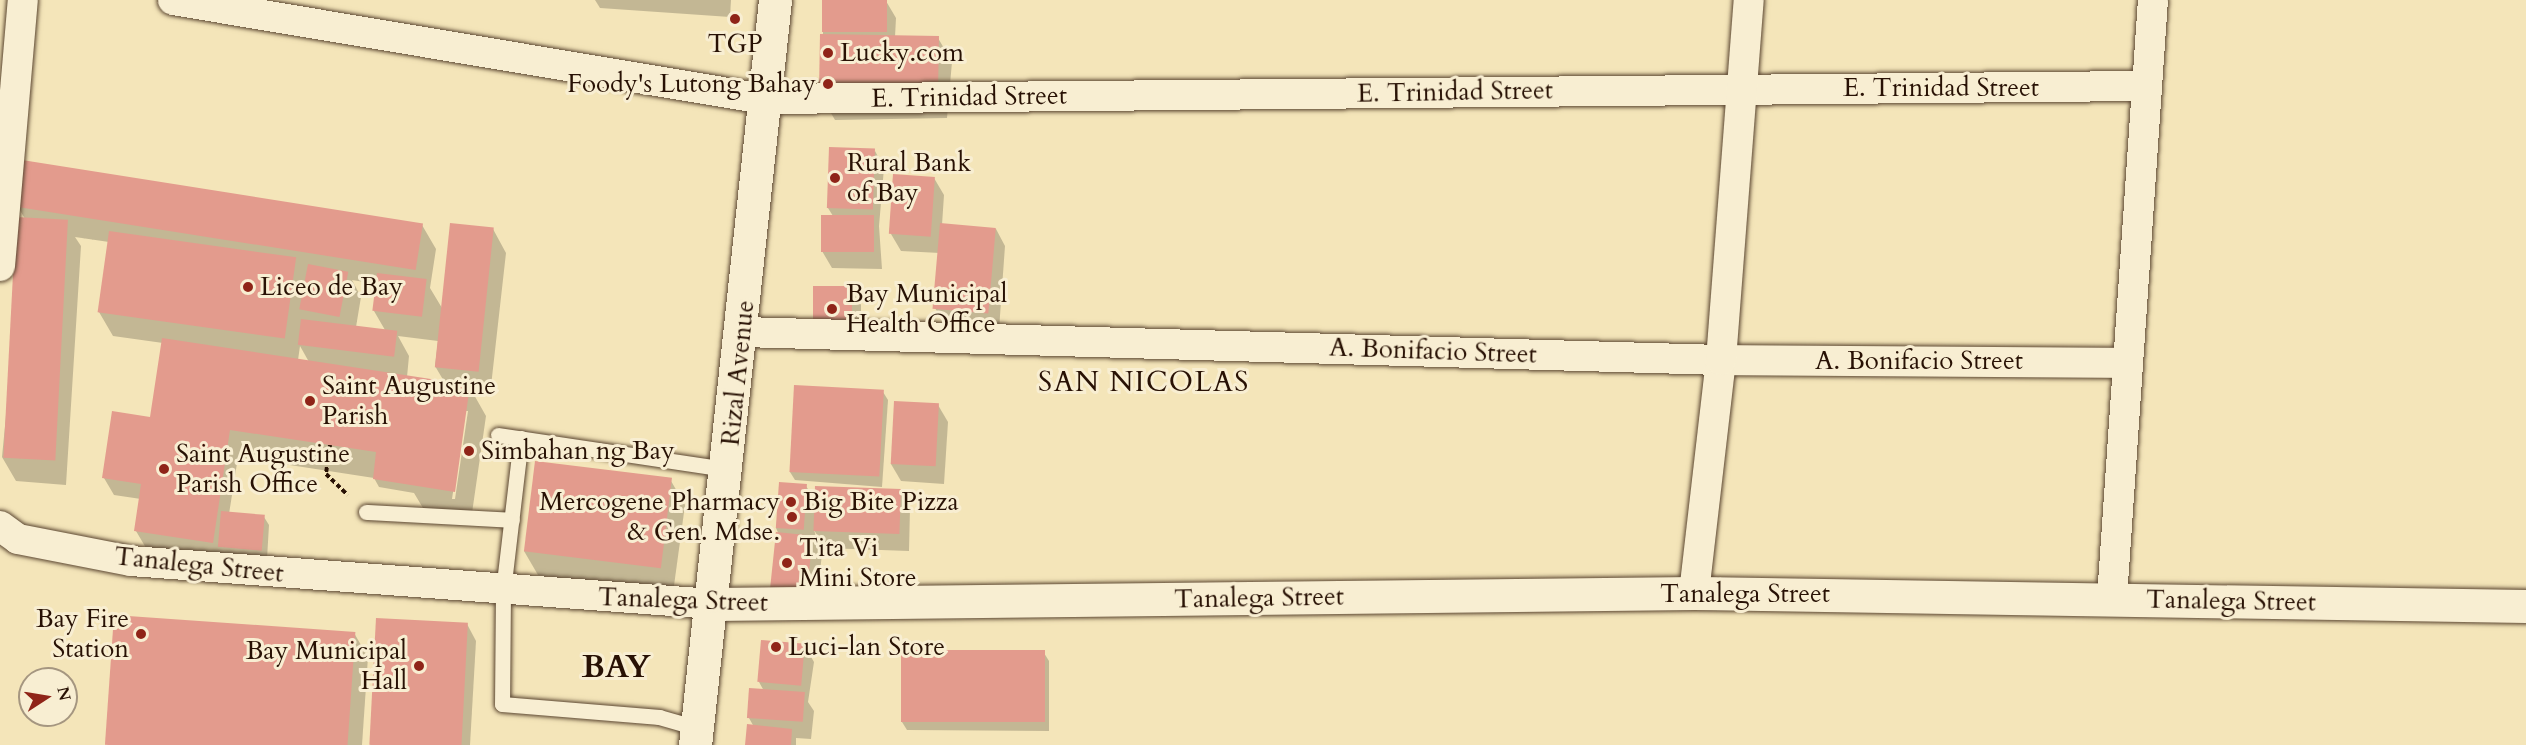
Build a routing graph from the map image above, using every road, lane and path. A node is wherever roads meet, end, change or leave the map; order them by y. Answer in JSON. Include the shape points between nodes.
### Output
{"nodes":[{"id":1,"x":23,"y":0,"type":"edge"},
{"id":2,"x":173,"y":0,"type":"edge"},
{"id":3,"x":775,"y":0,"type":"edge"},
{"id":4,"x":1749,"y":0,"type":"edge"},
{"id":5,"x":2153,"y":0,"type":"edge"},
{"id":6,"x":2146,"y":86,"type":"junction"},
{"id":7,"x":1742,"y":89,"type":"junction"},
{"id":8,"x":764,"y":99,"type":"junction"},
{"id":9,"x":0,"y":266,"type":"edge"},
{"id":10,"x":742,"y":332,"type":"junction"},
{"id":11,"x":1721,"y":360,"type":"junction"},
{"id":12,"x":2124,"y":363,"type":"junction"},
{"id":13,"x":498,"y":435,"type":"dead end"},
{"id":14,"x":521,"y":438,"type":"junction"},
{"id":15,"x":330,"y":445,"type":"dead end"},
{"id":16,"x":728,"y":470,"type":"junction"},
{"id":17,"x":366,"y":512,"type":"joint"},
{"id":18,"x":512,"y":520,"type":"junction"},
{"id":19,"x":0,"y":526,"type":"edge"},
{"id":20,"x":503,"y":592,"type":"junction"},
{"id":21,"x":1694,"y":593,"type":"junction"},
{"id":22,"x":2112,"y":598,"type":"junction"},
{"id":23,"x":713,"y":604,"type":"junction"},
{"id":24,"x":2526,"y":606,"type":"edge"},
{"id":25,"x":696,"y":737,"type":"edge"}],
"edges":[{"from":1,"to":9,"type":"street"},
{"from":2,"to":8,"type":"street","name":"E. Trinidad Street"},
{"from":3,"to":8,"type":"street","name":"Rizal Avenue"},
{"from":4,"to":7,"type":"street"},
{"from":5,"to":6,"type":"street"},
{"from":6,"to":7,"type":"street","name":"E. Trinidad Street"},
{"from":6,"to":12,"type":"street"},
{"from":7,"to":8,"type":"street","name":"E. Trinidad Street"},
{"from":7,"to":11,"type":"street"},
{"from":8,"to":10,"type":"street","name":"Rizal Avenue"},
{"from":10,"to":11,"type":"street","name":"A. Bonifacio Street"},
{"from":10,"to":16,"type":"street","name":"Rizal Avenue"},
{"from":11,"to":12,"type":"street","name":"A. Bonifacio Street"},
{"from":11,"to":21,"type":"street"},
{"from":12,"to":22,"type":"street"},
{"from":13,"to":14,"type":"lane"},
{"from":14,"to":16,"type":"lane"},
{"from":14,"to":18,"type":"lane"},
{"from":15,"to":17,"type":"path","via":[[326,474]]},
{"from":16,"to":23,"type":"street","name":"Rizal Avenue"},
{"from":17,"to":18,"type":"lane"},
{"from":18,"to":20,"type":"lane"},
{"from":19,"to":20,"type":"street","name":"Tanalega Street","via":[[18,539],[131,561]]},
{"from":20,"to":23,"type":"street","name":"Tanalega Street"},
{"from":20,"to":25,"type":"lane","via":[[502,704],[659,717]]},
{"from":21,"to":22,"type":"street","name":"Tanalega Street"},
{"from":21,"to":23,"type":"street","name":"Tanalega Street"},
{"from":22,"to":24,"type":"street","name":"Tanalega Street"},
{"from":23,"to":25,"type":"street","name":"Rizal Avenue"}]}
